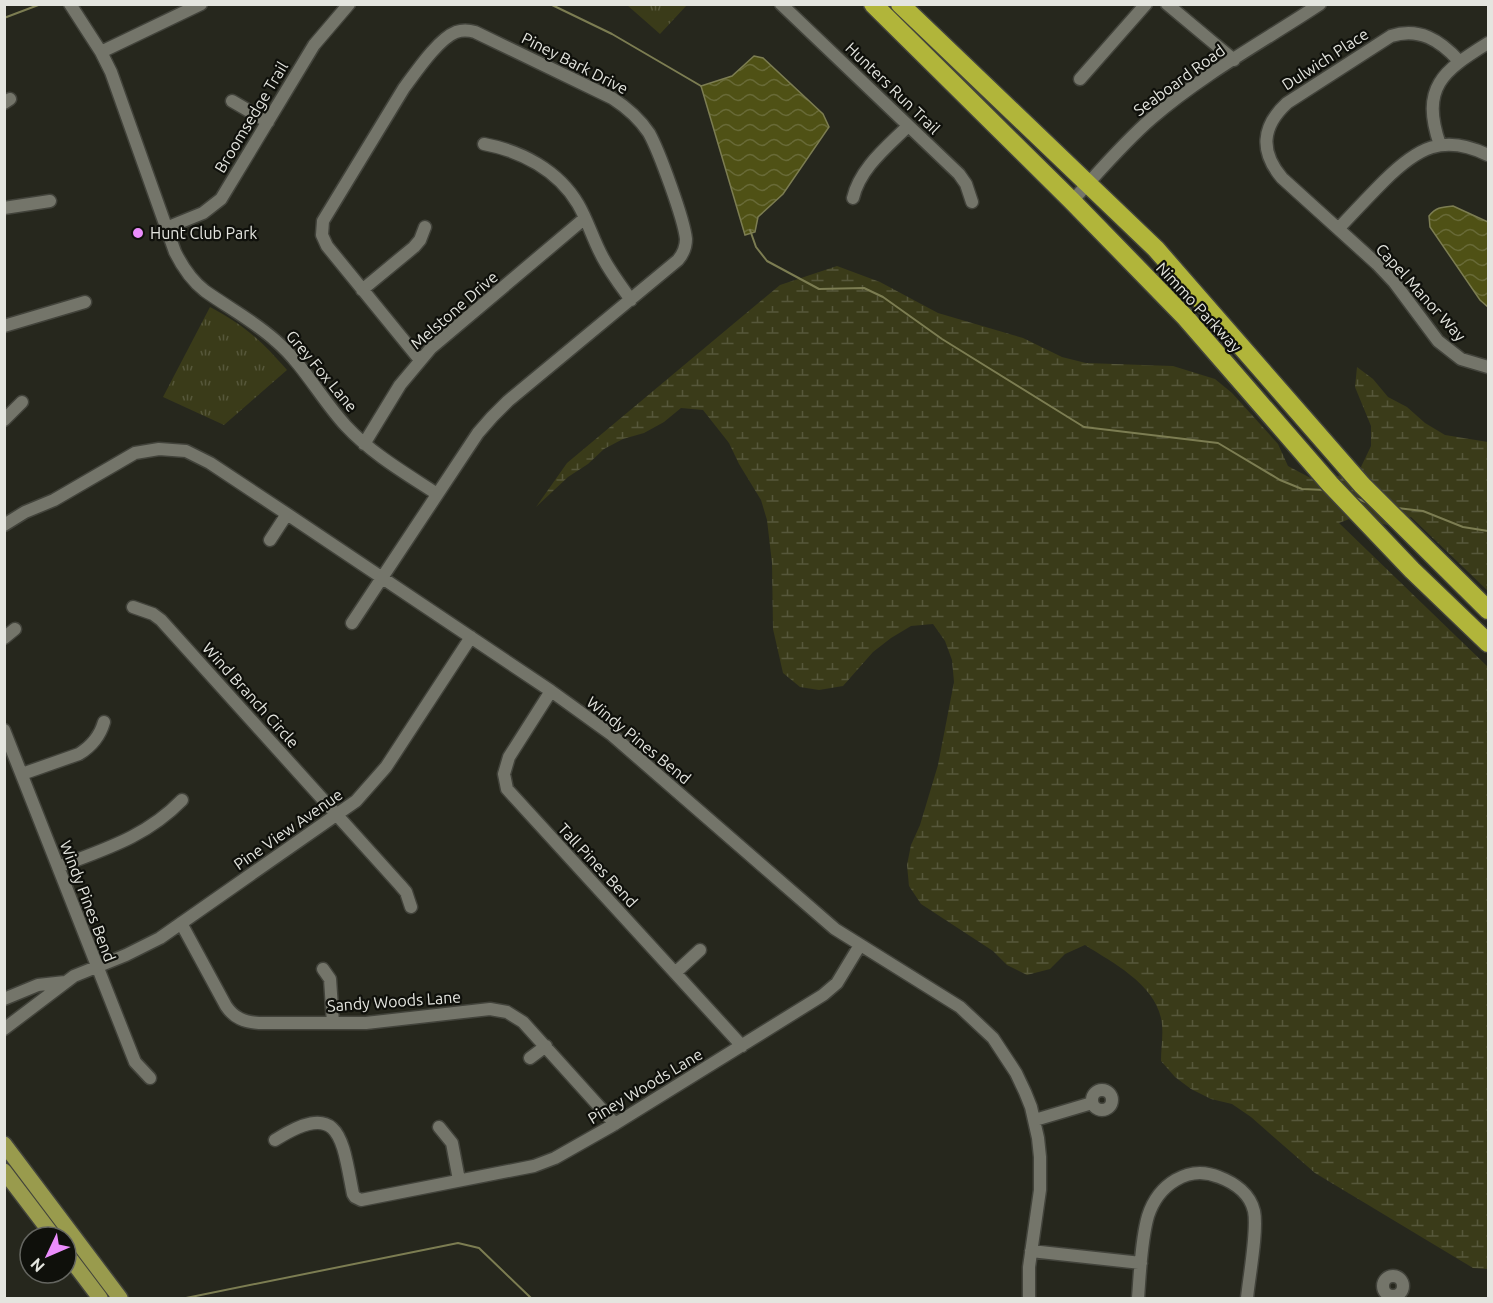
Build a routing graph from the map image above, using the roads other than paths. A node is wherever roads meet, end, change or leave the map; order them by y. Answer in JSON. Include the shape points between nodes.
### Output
{"nodes":[{"id":1,"x":70,"y":4,"type":"edge"},
{"id":2,"x":201,"y":4,"type":"edge"},
{"id":3,"x":781,"y":4,"type":"edge"},
{"id":4,"x":873,"y":4,"type":"edge"},
{"id":5,"x":900,"y":4,"type":"edge"},
{"id":6,"x":1146,"y":4,"type":"edge"},
{"id":7,"x":1167,"y":4,"type":"edge"},
{"id":8,"x":1320,"y":4,"type":"edge"},
{"id":9,"x":348,"y":5,"type":"edge"},
{"id":10,"x":1488,"y":43,"type":"edge"},
{"id":11,"x":101,"y":52,"type":"junction"},
{"id":12,"x":1234,"y":60,"type":"junction"},
{"id":13,"x":1459,"y":61,"type":"junction"},
{"id":14,"x":1080,"y":79,"type":"dead end"},
{"id":15,"x":232,"y":100,"type":"dead end"},
{"id":16,"x":268,"y":122,"type":"junction"},
{"id":17,"x":908,"y":126,"type":"junction"},
{"id":18,"x":484,"y":144,"type":"dead end"},
{"id":19,"x":1440,"y":144,"type":"junction"},
{"id":20,"x":1488,"y":155,"type":"edge"},
{"id":21,"x":1088,"y":184,"type":"junction"},
{"id":22,"x":853,"y":198,"type":"dead end"},
{"id":23,"x":50,"y":201,"type":"dead end"},
{"id":24,"x":1072,"y":201,"type":"junction"},
{"id":25,"x":972,"y":202,"type":"dead end"},
{"id":26,"x":4,"y":208,"type":"edge"},
{"id":27,"x":585,"y":218,"type":"junction"},
{"id":28,"x":425,"y":227,"type":"dead end"},
{"id":29,"x":166,"y":228,"type":"junction"},
{"id":30,"x":1339,"y":228,"type":"junction"},
{"id":31,"x":362,"y":290,"type":"junction"},
{"id":32,"x":631,"y":300,"type":"junction"},
{"id":33,"x":85,"y":302,"type":"dead end"},
{"id":34,"x":4,"y":326,"type":"edge"},
{"id":35,"x":420,"y":360,"type":"junction"},
{"id":36,"x":1488,"y":367,"type":"edge"},
{"id":37,"x":22,"y":402,"type":"dead end"},
{"id":38,"x":4,"y":420,"type":"edge"},
{"id":39,"x":364,"y":444,"type":"junction"},
{"id":40,"x":437,"y":495,"type":"junction"},
{"id":41,"x":287,"y":514,"type":"junction"},
{"id":42,"x":4,"y":525,"type":"edge"},
{"id":43,"x":270,"y":540,"type":"dead end"},
{"id":44,"x":382,"y":577,"type":"junction"},
{"id":45,"x":134,"y":607,"type":"dead end"},
{"id":46,"x":1488,"y":610,"type":"edge"},
{"id":47,"x":352,"y":622,"type":"dead end"},
{"id":48,"x":15,"y":629,"type":"dead end"},
{"id":49,"x":471,"y":637,"type":"junction"},
{"id":50,"x":4,"y":638,"type":"edge"},
{"id":51,"x":1488,"y":643,"type":"edge"},
{"id":52,"x":551,"y":691,"type":"junction"},
{"id":53,"x":104,"y":722,"type":"dead end"},
{"id":54,"x":4,"y":730,"type":"edge"},
{"id":55,"x":22,"y":774,"type":"junction"},
{"id":56,"x":182,"y":800,"type":"dead end"},
{"id":57,"x":338,"y":815,"type":"junction"},
{"id":58,"x":58,"y":867,"type":"junction"},
{"id":59,"x":411,"y":908,"type":"dead end"},
{"id":60,"x":181,"y":923,"type":"junction"},
{"id":61,"x":860,"y":945,"type":"junction"},
{"id":62,"x":700,"y":950,"type":"dead end"},
{"id":63,"x":96,"y":967,"type":"junction"},
{"id":64,"x":323,"y":969,"type":"dead end"},
{"id":65,"x":675,"y":973,"type":"junction"},
{"id":66,"x":65,"y":982,"type":"junction"},
{"id":67,"x":4,"y":999,"type":"edge"},
{"id":68,"x":333,"y":1023,"type":"junction"},
{"id":69,"x":4,"y":1029,"type":"edge"},
{"id":70,"x":546,"y":1046,"type":"junction"},
{"id":71,"x":742,"y":1046,"type":"junction"},
{"id":72,"x":530,"y":1058,"type":"dead end"},
{"id":73,"x":150,"y":1078,"type":"dead end"},
{"id":74,"x":1092,"y":1103,"type":"dead end"},
{"id":75,"x":1035,"y":1120,"type":"junction"},
{"id":76,"x":615,"y":1124,"type":"junction"},
{"id":77,"x":440,"y":1127,"type":"dead end"},
{"id":78,"x":274,"y":1140,"type":"dead end"},
{"id":79,"x":4,"y":1144,"type":"edge"},
{"id":80,"x":4,"y":1171,"type":"edge"},
{"id":81,"x":459,"y":1180,"type":"junction"},
{"id":82,"x":45,"y":1225,"type":"edge"},
{"id":83,"x":1031,"y":1251,"type":"junction"},
{"id":84,"x":1141,"y":1263,"type":"junction"},
{"id":85,"x":78,"y":1269,"type":"edge"},
{"id":86,"x":100,"y":1299,"type":"edge"},
{"id":87,"x":120,"y":1299,"type":"edge"},
{"id":88,"x":1029,"y":1299,"type":"edge"},
{"id":89,"x":1138,"y":1299,"type":"edge"},
{"id":90,"x":1247,"y":1299,"type":"edge"}],
"edges":[{"from":1,"to":11,"type":"street","name":"Grey Fox Lane"},
{"from":2,"to":11,"type":"street"},
{"from":3,"to":17,"type":"street","name":"Hunters Run Trail"},
{"from":4,"to":24,"type":"highway","name":"Nimmo Parkway"},
{"from":5,"to":21,"type":"highway","name":"Nimmo Parkway"},
{"from":6,"to":14,"type":"street"},
{"from":7,"to":12,"type":"street"},
{"from":8,"to":12,"type":"street","name":"Seaboard Road"},
{"from":9,"to":16,"type":"street","name":"Broomsedge Trail","via":[[314,45]]},
{"from":10,"to":13,"type":"street"},
{"from":11,"to":29,"type":"street","name":"Grey Fox Lane"},
{"from":12,"to":21,"type":"street","name":"Seaboard Road","via":[[1153,117]]},
{"from":13,"to":19,"type":"street","via":[[1443,77],[1433,98],[1432,119]]},
{"from":13,"to":30,"type":"street","name":"Dulwich Place","via":[[1428,36],[1400,33],[1287,103],[1273,118],[1266,145],[1274,168]]},
{"from":15,"to":16,"type":"street"},
{"from":16,"to":29,"type":"street","name":"Broomsedge Trail","via":[[221,199],[203,213]]},
{"from":17,"to":22,"type":"street","via":[[864,172]]},
{"from":17,"to":25,"type":"street","name":"Hunters Run Trail","via":[[959,174]]},
{"from":18,"to":27,"type":"street","via":[[520,154],[547,170],[572,195]]},
{"from":19,"to":20,"type":"street"},
{"from":19,"to":30,"type":"street","via":[[1405,161]]},
{"from":21,"to":24,"type":"street","name":"Seaboard Road"},
{"from":21,"to":46,"type":"highway","name":"Nimmo Parkway","via":[[1155,249],[1362,485]]},
{"from":23,"to":26,"type":"street"},
{"from":24,"to":51,"type":"highway","name":"Nimmo Parkway","via":[[1186,318],[1330,484]]},
{"from":27,"to":32,"type":"street","via":[[604,260]]},
{"from":27,"to":35,"type":"street","name":"Melstone Drive"},
{"from":28,"to":31,"type":"street","via":[[414,246]]},
{"from":29,"to":39,"type":"street","name":"Grey Fox Lane","via":[[189,276],[282,346],[329,407]]},
{"from":30,"to":36,"type":"street","name":"Capel Manor Way","via":[[1394,282],[1438,341],[1461,359]]},
{"from":31,"to":32,"type":"street","name":"Piney Bark Drive","via":[[324,242],[325,215],[404,88],[449,36],[468,30],[612,98],[632,112],[650,136],[677,207],[686,246],[678,260]]},
{"from":31,"to":35,"type":"street","name":"Piney Bark Drive"},
{"from":32,"to":40,"type":"street","name":"Piney Bark Drive","via":[[500,409],[478,433]]},
{"from":33,"to":34,"type":"street"},
{"from":35,"to":39,"type":"street","name":"Melstone Drive"},
{"from":37,"to":38,"type":"street"},
{"from":39,"to":40,"type":"street","name":"Grey Fox Lane"},
{"from":40,"to":44,"type":"street","name":"Piney Bark Drive"},
{"from":41,"to":42,"type":"street","name":"Windy Pines Bend","via":[[198,456],[159,448],[124,459]]},
{"from":41,"to":43,"type":"street"},
{"from":41,"to":44,"type":"street","name":"Windy Pines Bend"},
{"from":44,"to":47,"type":"street","name":"Piney Bark Drive"},
{"from":44,"to":49,"type":"street","name":"Windy Pines Bend"},
{"from":45,"to":57,"type":"street","name":"Wind Branch Circle","via":[[161,620]]},
{"from":48,"to":50,"type":"street"},
{"from":49,"to":52,"type":"street","name":"Windy Pines Bend"},
{"from":49,"to":57,"type":"street","name":"Pine View Avenue","via":[[386,767]]},
{"from":52,"to":61,"type":"street","name":"Windy Pines Bend","via":[[612,735],[822,919]]},
{"from":52,"to":65,"type":"street","name":"Tall Pines Bend","via":[[509,757],[504,774],[507,789]]},
{"from":53,"to":55,"type":"street","via":[[87,749]]},
{"from":54,"to":55,"type":"street","name":"Windy Pines Bend"},
{"from":55,"to":58,"type":"street","name":"Windy Pines Bend"},
{"from":56,"to":58,"type":"street","via":[[139,834]]},
{"from":57,"to":59,"type":"street","name":"Wind Branch Circle","via":[[406,892]]},
{"from":57,"to":60,"type":"street","name":"Pine View Avenue"},
{"from":58,"to":63,"type":"street","name":"Windy Pines Bend"},
{"from":60,"to":63,"type":"street","name":"Pine View Avenue","via":[[143,947]]},
{"from":60,"to":68,"type":"street","name":"Sandy Woods Lane","via":[[235,1016],[249,1023]]},
{"from":61,"to":71,"type":"street","name":"Piney Woods Lane","via":[[830,990]]},
{"from":61,"to":75,"type":"street","name":"Windy Pines Bend","via":[[940,993],[978,1023],[1016,1073]]},
{"from":62,"to":65,"type":"street"},
{"from":63,"to":66,"type":"street","name":"Pine View Avenue"},
{"from":63,"to":73,"type":"street","name":"Windy Pines Bend","via":[[135,1062]]},
{"from":64,"to":68,"type":"street","via":[[330,979]]},
{"from":65,"to":71,"type":"street","name":"Tall Pines Bend"},
{"from":66,"to":67,"type":"street","name":"Pine View Avenue","via":[[38,985]]},
{"from":66,"to":69,"type":"street","name":"Pine View Avenue"},
{"from":68,"to":70,"type":"street","name":"Sandy Woods Lane","via":[[497,1010],[524,1022]]},
{"from":70,"to":72,"type":"street"},
{"from":70,"to":76,"type":"street","name":"Sandy Woods Lane"},
{"from":71,"to":76,"type":"street","name":"Piney Woods Lane"},
{"from":74,"to":75,"type":"street"},
{"from":75,"to":83,"type":"street","name":"Windy Pines Bend","via":[[1041,1175]]},
{"from":76,"to":81,"type":"street","name":"Piney Woods Lane","via":[[534,1166]]},
{"from":77,"to":81,"type":"street","via":[[452,1143]]},
{"from":78,"to":81,"type":"street","name":"Piney Woods Lane","via":[[304,1124],[327,1125],[342,1143],[355,1197],[362,1200]]},
{"from":79,"to":87,"type":"main road"},
{"from":80,"to":82,"type":"main road"},
{"from":83,"to":84,"type":"street"},
{"from":83,"to":88,"type":"street","name":"Windy Pines Bend"},
{"from":84,"to":89,"type":"street"},
{"from":84,"to":90,"type":"street","via":[[1147,1221],[1158,1195],[1175,1180],[1202,1168],[1235,1185],[1251,1204],[1255,1221]]},
{"from":85,"to":86,"type":"main road"}]}
